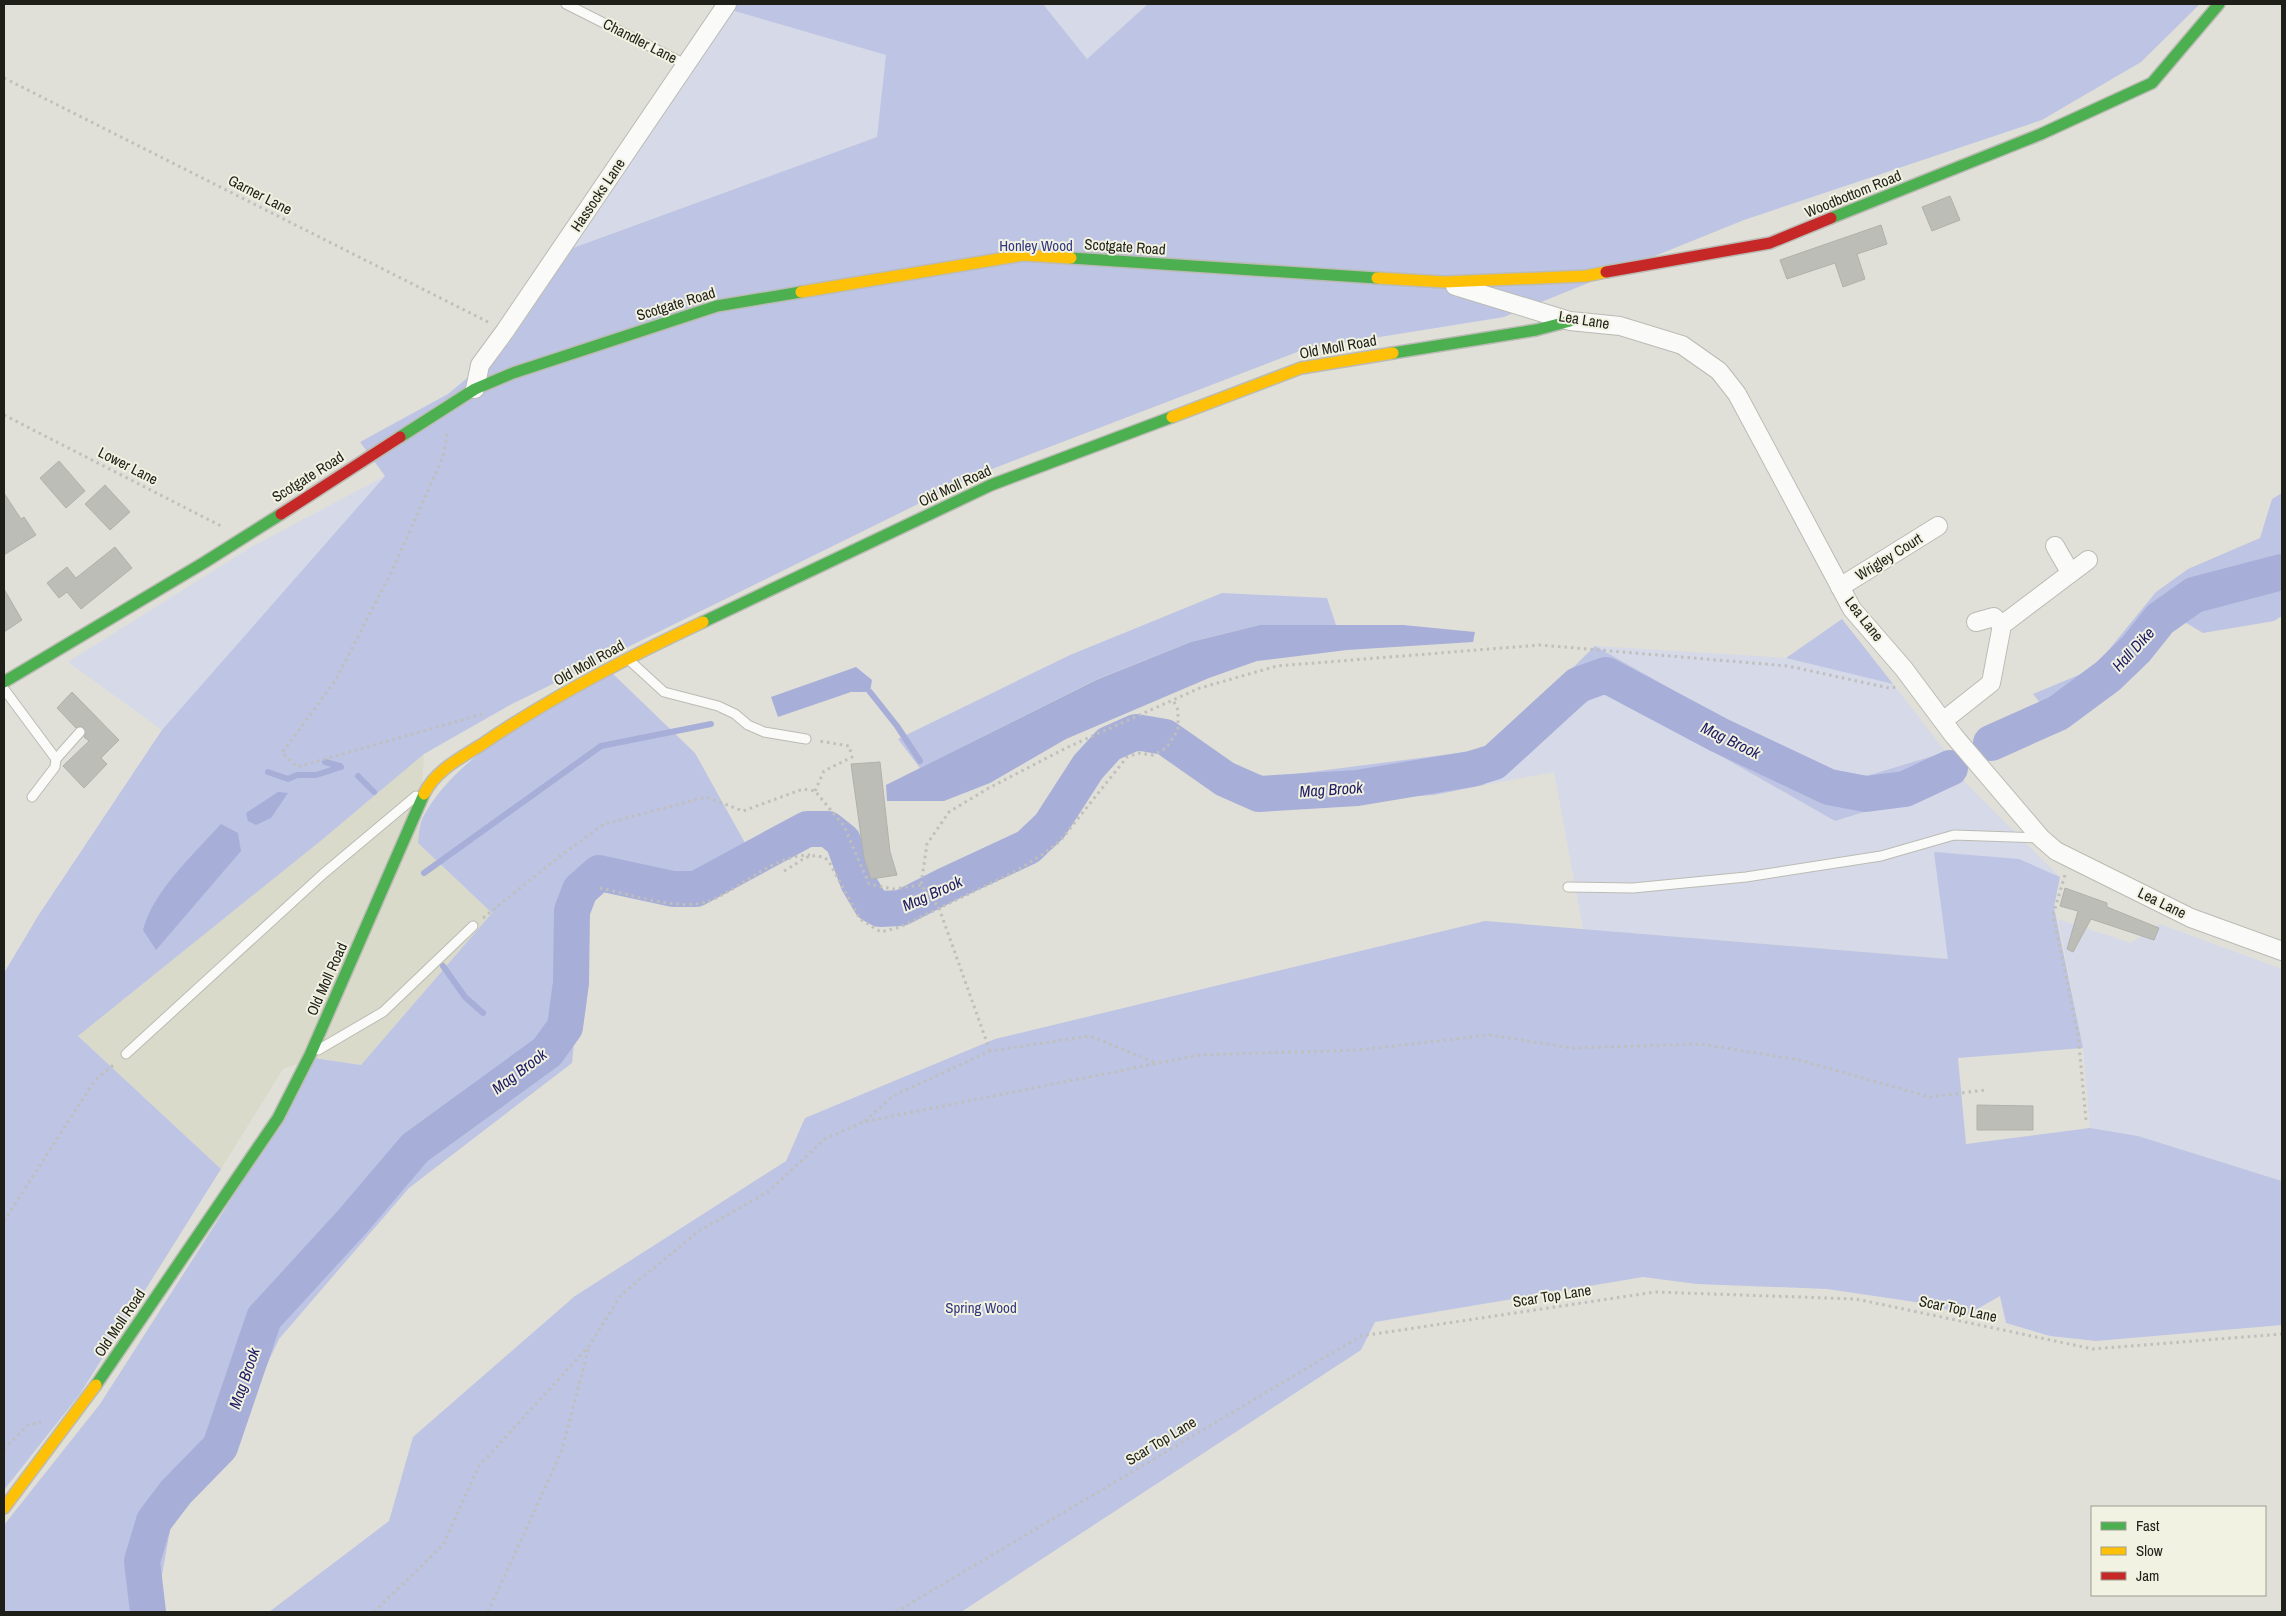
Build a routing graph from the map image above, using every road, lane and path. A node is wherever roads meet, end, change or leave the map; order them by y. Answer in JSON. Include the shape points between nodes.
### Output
{"nodes":[{"id":1,"x":566,"y":4,"type":"edge"},
{"id":2,"x":727,"y":4,"type":"edge"},
{"id":3,"x":2219,"y":4,"type":"edge"},
{"id":4,"x":687,"y":65,"type":"junction"},
{"id":5,"x":4,"y":78,"type":"edge"},
{"id":6,"x":1445,"y":282,"type":"junction"},
{"id":7,"x":1570,"y":321,"type":"junction"},
{"id":8,"x":506,"y":331,"type":"junction"},
{"id":9,"x":475,"y":389,"type":"junction"},
{"id":10,"x":452,"y":404,"type":"junction"},
{"id":11,"x":4,"y":415,"type":"edge"},
{"id":12,"x":1938,"y":526,"type":"dead end"},
{"id":13,"x":242,"y":537,"type":"junction"},
{"id":14,"x":2054,"y":546,"type":"dead end"},
{"id":15,"x":2088,"y":560,"type":"dead end"},
{"id":16,"x":2070,"y":572,"type":"junction"},
{"id":17,"x":1840,"y":588,"type":"junction"},
{"id":18,"x":1976,"y":622,"type":"dead end"},
{"id":19,"x":2002,"y":626,"type":"junction"},
{"id":20,"x":627,"y":658,"type":"junction"},
{"id":21,"x":4,"y":682,"type":"edge"},
{"id":22,"x":1916,"y":684,"type":"junction"},
{"id":23,"x":4,"y":689,"type":"edge"},
{"id":24,"x":1173,"y":700,"type":"junction"},
{"id":25,"x":492,"y":711,"type":"dead end"},
{"id":26,"x":1943,"y":721,"type":"junction"},
{"id":27,"x":80,"y":732,"type":"dead end"},
{"id":28,"x":806,"y":739,"type":"joint"},
{"id":29,"x":56,"y":759,"type":"junction"},
{"id":30,"x":428,"y":786,"type":"junction"},
{"id":31,"x":815,"y":791,"type":"junction"},
{"id":32,"x":32,"y":797,"type":"dead end"},
{"id":33,"x":2041,"y":838,"type":"junction"},
{"id":34,"x":810,"y":855,"type":"junction"},
{"id":35,"x":2071,"y":858,"type":"junction"},
{"id":36,"x":784,"y":871,"type":"dead end"},
{"id":37,"x":921,"y":885,"type":"junction"},
{"id":38,"x":1568,"y":887,"type":"dead end"},
{"id":39,"x":600,"y":888,"type":"dead end"},
{"id":40,"x":939,"y":908,"type":"junction"},
{"id":41,"x":473,"y":926,"type":"joint"},
{"id":42,"x":2282,"y":951,"type":"edge"},
{"id":43,"x":990,"y":1051,"type":"junction"},
{"id":44,"x":126,"y":1054,"type":"joint"},
{"id":45,"x":310,"y":1055,"type":"junction"},
{"id":46,"x":1156,"y":1063,"type":"junction"},
{"id":47,"x":1985,"y":1090,"type":"dead end"},
{"id":48,"x":2086,"y":1120,"type":"dead end"},
{"id":49,"x":863,"y":1122,"type":"junction"},
{"id":50,"x":4,"y":1221,"type":"edge"},
{"id":51,"x":2282,"y":1334,"type":"edge"},
{"id":52,"x":589,"y":1346,"type":"junction"},
{"id":53,"x":4,"y":1508,"type":"edge"},
{"id":54,"x":374,"y":1612,"type":"edge"},
{"id":55,"x":488,"y":1612,"type":"edge"},
{"id":56,"x":896,"y":1612,"type":"edge"}],
"edges":[{"from":1,"to":4,"type":"lane","name":"Chandler Lane"},
{"from":2,"to":4,"type":"street","name":"Hassocks Lane"},
{"from":3,"to":6,"type":"street","name":"Woodbottom Road","via":[[2152,83],[2041,134],[1770,243],[1586,276]]},
{"from":4,"to":8,"type":"street","name":"Hassocks Lane"},
{"from":5,"to":8,"type":"path","name":"Garner Lane"},
{"from":6,"to":7,"type":"street","name":"Lea Lane"},
{"from":6,"to":9,"type":"street","name":"Scotgate Road","via":[[1023,255],[717,306],[513,372]]},
{"from":7,"to":17,"type":"street","name":"Lea Lane","via":[[1620,326],[1682,345],[1719,371],[1737,394]]},
{"from":7,"to":20,"type":"street","name":"Old Moll Road","via":[[1536,330],[1301,368],[991,485]]},
{"from":8,"to":9,"type":"street","name":"Hassocks Lane","via":[[480,365]]},
{"from":9,"to":10,"type":"street","name":"Scotgate Road"},
{"from":10,"to":13,"type":"street","name":"Scotgate Road"},
{"from":10,"to":25,"type":"path","via":[[443,457],[392,571],[335,681],[282,753],[296,767]]},
{"from":11,"to":13,"type":"path","name":"Lower Lane"},
{"from":12,"to":17,"type":"street","name":"Wrigley Court"},
{"from":13,"to":21,"type":"street","name":"Scotgate Road"},
{"from":14,"to":16,"type":"street"},
{"from":15,"to":16,"type":"street"},
{"from":16,"to":19,"type":"street"},
{"from":17,"to":22,"type":"street","name":"Lea Lane","via":[[1852,609]]},
{"from":18,"to":19,"type":"street","via":[[1994,617]]},
{"from":19,"to":26,"type":"street","via":[[1991,683]]},
{"from":20,"to":28,"type":"lane","via":[[664,692],[718,706],[764,732]]},
{"from":20,"to":30,"type":"street","name":"Old Moll Road","via":[[523,716],[442,771]]},
{"from":22,"to":24,"type":"path","via":[[1889,688],[1788,666],[1540,645],[1277,666],[1200,688]]},
{"from":22,"to":26,"type":"street","name":"Lea Lane"},
{"from":23,"to":29,"type":"lane"},
{"from":24,"to":37,"type":"path","via":[[1068,747],[949,812],[927,844]]},
{"from":24,"to":40,"type":"path","via":[[1178,710],[1178,730],[1166,748],[1153,755],[1139,753],[1127,757],[1060,841],[1046,852],[1016,871]]},
{"from":26,"to":33,"type":"street","name":"Lea Lane"},
{"from":27,"to":29,"type":"lane"},
{"from":28,"to":31,"type":"path","via":[[850,746],[852,751],[852,756],[824,771]]},
{"from":29,"to":32,"type":"lane","via":[[55,767]]},
{"from":30,"to":44,"type":"lane","via":[[323,874]]},
{"from":30,"to":45,"type":"street","name":"Old Moll Road"},
{"from":31,"to":37,"type":"path","via":[[844,826],[869,884],[893,889]]},
{"from":31,"to":41,"type":"path","via":[[803,789],[742,811],[706,797],[604,824]]},
{"from":33,"to":35,"type":"street","name":"Lea Lane"},
{"from":33,"to":38,"type":"lane","via":[[1954,835],[1881,856],[1746,877],[1633,888]]},
{"from":34,"to":36,"type":"path"},
{"from":34,"to":39,"type":"path","via":[[782,861],[708,901],[678,905]]},
{"from":34,"to":40,"type":"path","via":[[828,860],[860,919],[882,932]]},
{"from":35,"to":42,"type":"street","name":"Lea Lane","via":[[2190,918]]},
{"from":35,"to":48,"type":"path","via":[[2053,915],[2078,1034]]},
{"from":37,"to":40,"type":"path"},
{"from":40,"to":43,"type":"path"},
{"from":41,"to":45,"type":"lane","via":[[384,1012]]},
{"from":43,"to":46,"type":"path","via":[[1090,1036]]},
{"from":43,"to":49,"type":"path","via":[[893,1096]]},
{"from":44,"to":50,"type":"path","via":[[95,1080]]},
{"from":45,"to":53,"type":"street","name":"Old Moll Road","via":[[278,1118],[76,1414]]},
{"from":46,"to":47,"type":"path","via":[[1199,1056],[1358,1050],[1490,1035],[1572,1048],[1700,1044],[1800,1060],[1930,1097]]},
{"from":46,"to":49,"type":"path"},
{"from":49,"to":52,"type":"path","via":[[825,1139],[768,1192],[698,1232],[621,1295]]},
{"from":51,"to":56,"type":"path","name":"Scar Top Lane","via":[[2093,1349],[1856,1299],[1655,1292],[1360,1336]]},
{"from":52,"to":54,"type":"path","via":[[479,1466],[443,1545]]},
{"from":52,"to":55,"type":"path","via":[[561,1453]]}]}
